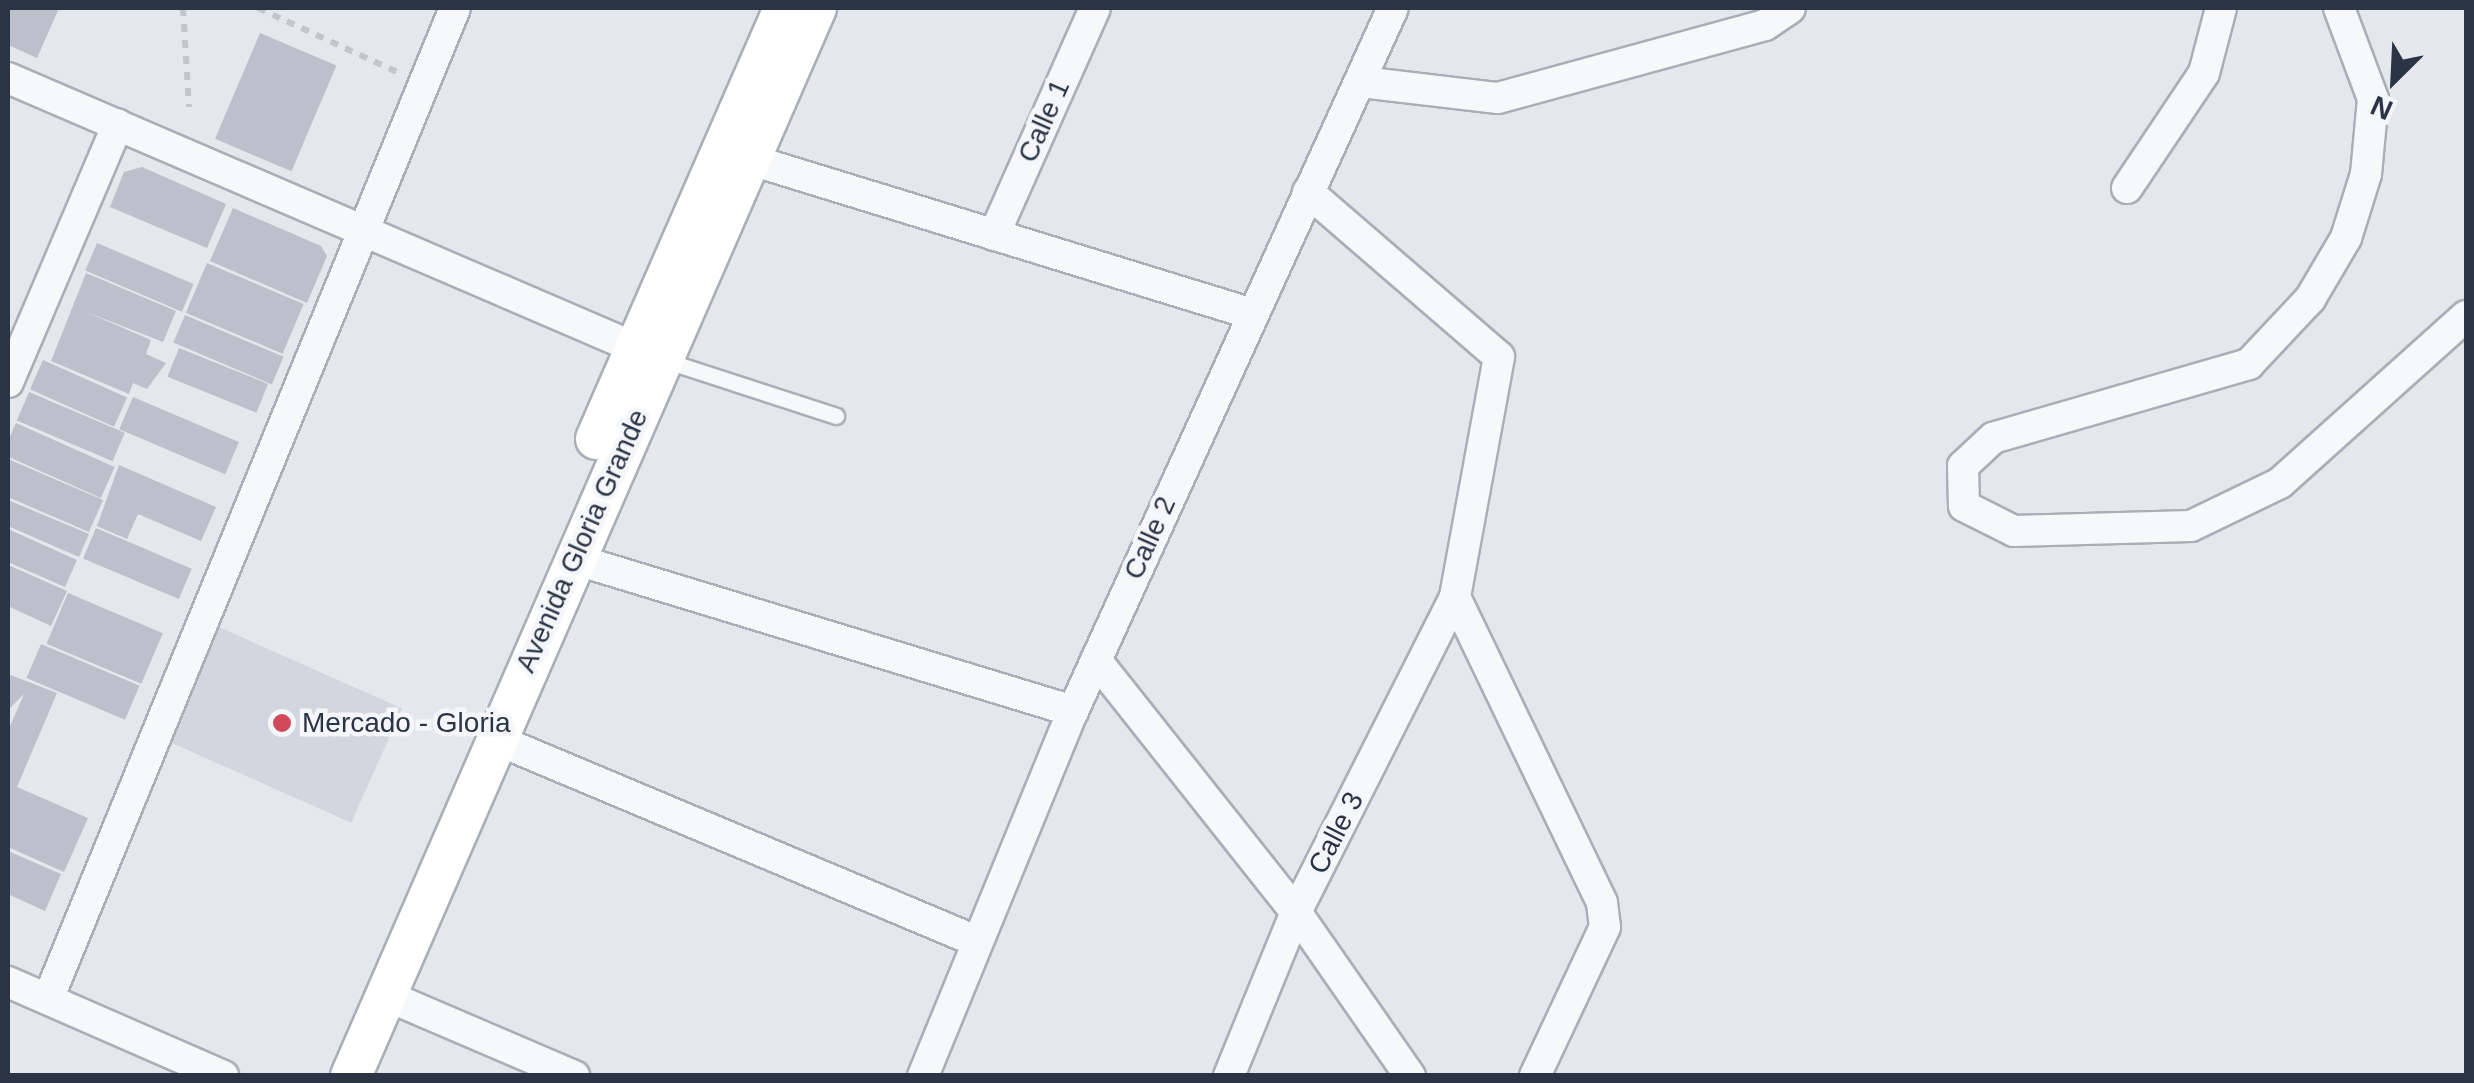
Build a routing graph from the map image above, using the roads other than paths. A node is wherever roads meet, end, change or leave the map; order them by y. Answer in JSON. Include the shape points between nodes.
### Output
{"nodes":[{"id":1,"x":456,"y":8,"type":"edge"},
{"id":2,"x":784,"y":8,"type":"edge"},
{"id":3,"x":816,"y":8,"type":"edge"},
{"id":4,"x":1095,"y":8,"type":"edge"},
{"id":5,"x":1393,"y":8,"type":"edge"},
{"id":6,"x":1790,"y":8,"type":"edge"},
{"id":7,"x":2222,"y":8,"type":"edge"},
{"id":8,"x":2339,"y":8,"type":"edge"},
{"id":9,"x":8,"y":78,"type":"edge"},
{"id":10,"x":1361,"y":82,"type":"junction"},
{"id":11,"x":118,"y":124,"type":"junction"},
{"id":12,"x":735,"y":156,"type":"junction"},
{"id":13,"x":2126,"y":188,"type":"dead end"},
{"id":14,"x":1308,"y":192,"type":"junction"},
{"id":15,"x":994,"y":234,"type":"junction"},
{"id":16,"x":364,"y":236,"type":"junction"},
{"id":17,"x":1250,"y":313,"type":"junction"},
{"id":18,"x":2466,"y":316,"type":"edge"},
{"id":19,"x":648,"y":353,"type":"junction"},
{"id":20,"x":8,"y":382,"type":"edge"},
{"id":21,"x":836,"y":416,"type":"dead end"},
{"id":22,"x":574,"y":560,"type":"junction"},
{"id":23,"x":1455,"y":596,"type":"junction"},
{"id":24,"x":1096,"y":660,"type":"junction"},
{"id":25,"x":1073,"y":712,"type":"junction"},
{"id":26,"x":495,"y":739,"type":"junction"},
{"id":27,"x":1296,"y":912,"type":"junction"},
{"id":28,"x":976,"y":942,"type":"junction"},
{"id":29,"x":8,"y":982,"type":"edge"},
{"id":30,"x":385,"y":995,"type":"junction"},
{"id":31,"x":48,"y":999,"type":"junction"},
{"id":32,"x":223,"y":1076,"type":"edge"},
{"id":33,"x":323,"y":1076,"type":"edge"},
{"id":34,"x":350,"y":1076,"type":"edge"},
{"id":35,"x":574,"y":1076,"type":"edge"},
{"id":36,"x":923,"y":1076,"type":"edge"},
{"id":37,"x":1229,"y":1076,"type":"edge"},
{"id":38,"x":1410,"y":1076,"type":"edge"},
{"id":39,"x":1535,"y":1076,"type":"edge"}],
"edges":[{"from":1,"to":16,"type":"street"},
{"from":2,"to":12,"type":"street","name":"Avenida Gloria Grande"},
{"from":3,"to":12,"type":"street","name":"Avenida Gloria Grande"},
{"from":4,"to":15,"type":"street","name":"Calle 1"},
{"from":5,"to":10,"type":"street","name":"Calle 2"},
{"from":6,"to":10,"type":"street","via":[[1765,25],[1498,98]]},
{"from":7,"to":13,"type":"street","via":[[2204,73]]},
{"from":8,"to":18,"type":"street","via":[[2374,99],[2346,238],[2310,299],[2249,364],[1994,438],[1963,466],[1964,506],[2014,531],[2191,526],[2280,484]]},
{"from":9,"to":11,"type":"street"},
{"from":10,"to":14,"type":"street","name":"Calle 2"},
{"from":11,"to":16,"type":"street"},
{"from":11,"to":20,"type":"street"},
{"from":12,"to":15,"type":"street"},
{"from":12,"to":19,"type":"street","name":"Avenida Gloria Grande"},
{"from":14,"to":17,"type":"street","name":"Calle 2"},
{"from":14,"to":23,"type":"street","name":"Calle 3","via":[[1498,357]]},
{"from":15,"to":17,"type":"street"},
{"from":16,"to":19,"type":"street"},
{"from":16,"to":31,"type":"street"},
{"from":17,"to":24,"type":"street","name":"Calle 2"},
{"from":19,"to":21,"type":"lane"},
{"from":19,"to":22,"type":"street","name":"Avenida Gloria Grande"},
{"from":19,"to":33,"type":"street","name":"Avenida Gloria Grande"},
{"from":22,"to":25,"type":"street"},
{"from":22,"to":26,"type":"street","name":"Avenida Gloria Grande"},
{"from":23,"to":27,"type":"street","name":"Calle 3"},
{"from":23,"to":39,"type":"street","via":[[1602,903],[1605,927]]},
{"from":24,"to":25,"type":"street","name":"Calle 2"},
{"from":24,"to":27,"type":"street"},
{"from":25,"to":28,"type":"street","name":"Calle 2"},
{"from":26,"to":28,"type":"street"},
{"from":26,"to":30,"type":"street","name":"Avenida Gloria Grande"},
{"from":27,"to":37,"type":"street","name":"Calle 3"},
{"from":27,"to":38,"type":"street"},
{"from":28,"to":36,"type":"street","name":"Calle 2"},
{"from":29,"to":31,"type":"street"},
{"from":30,"to":34,"type":"street","name":"Avenida Gloria Grande"},
{"from":30,"to":35,"type":"street"},
{"from":31,"to":32,"type":"street"}]}
